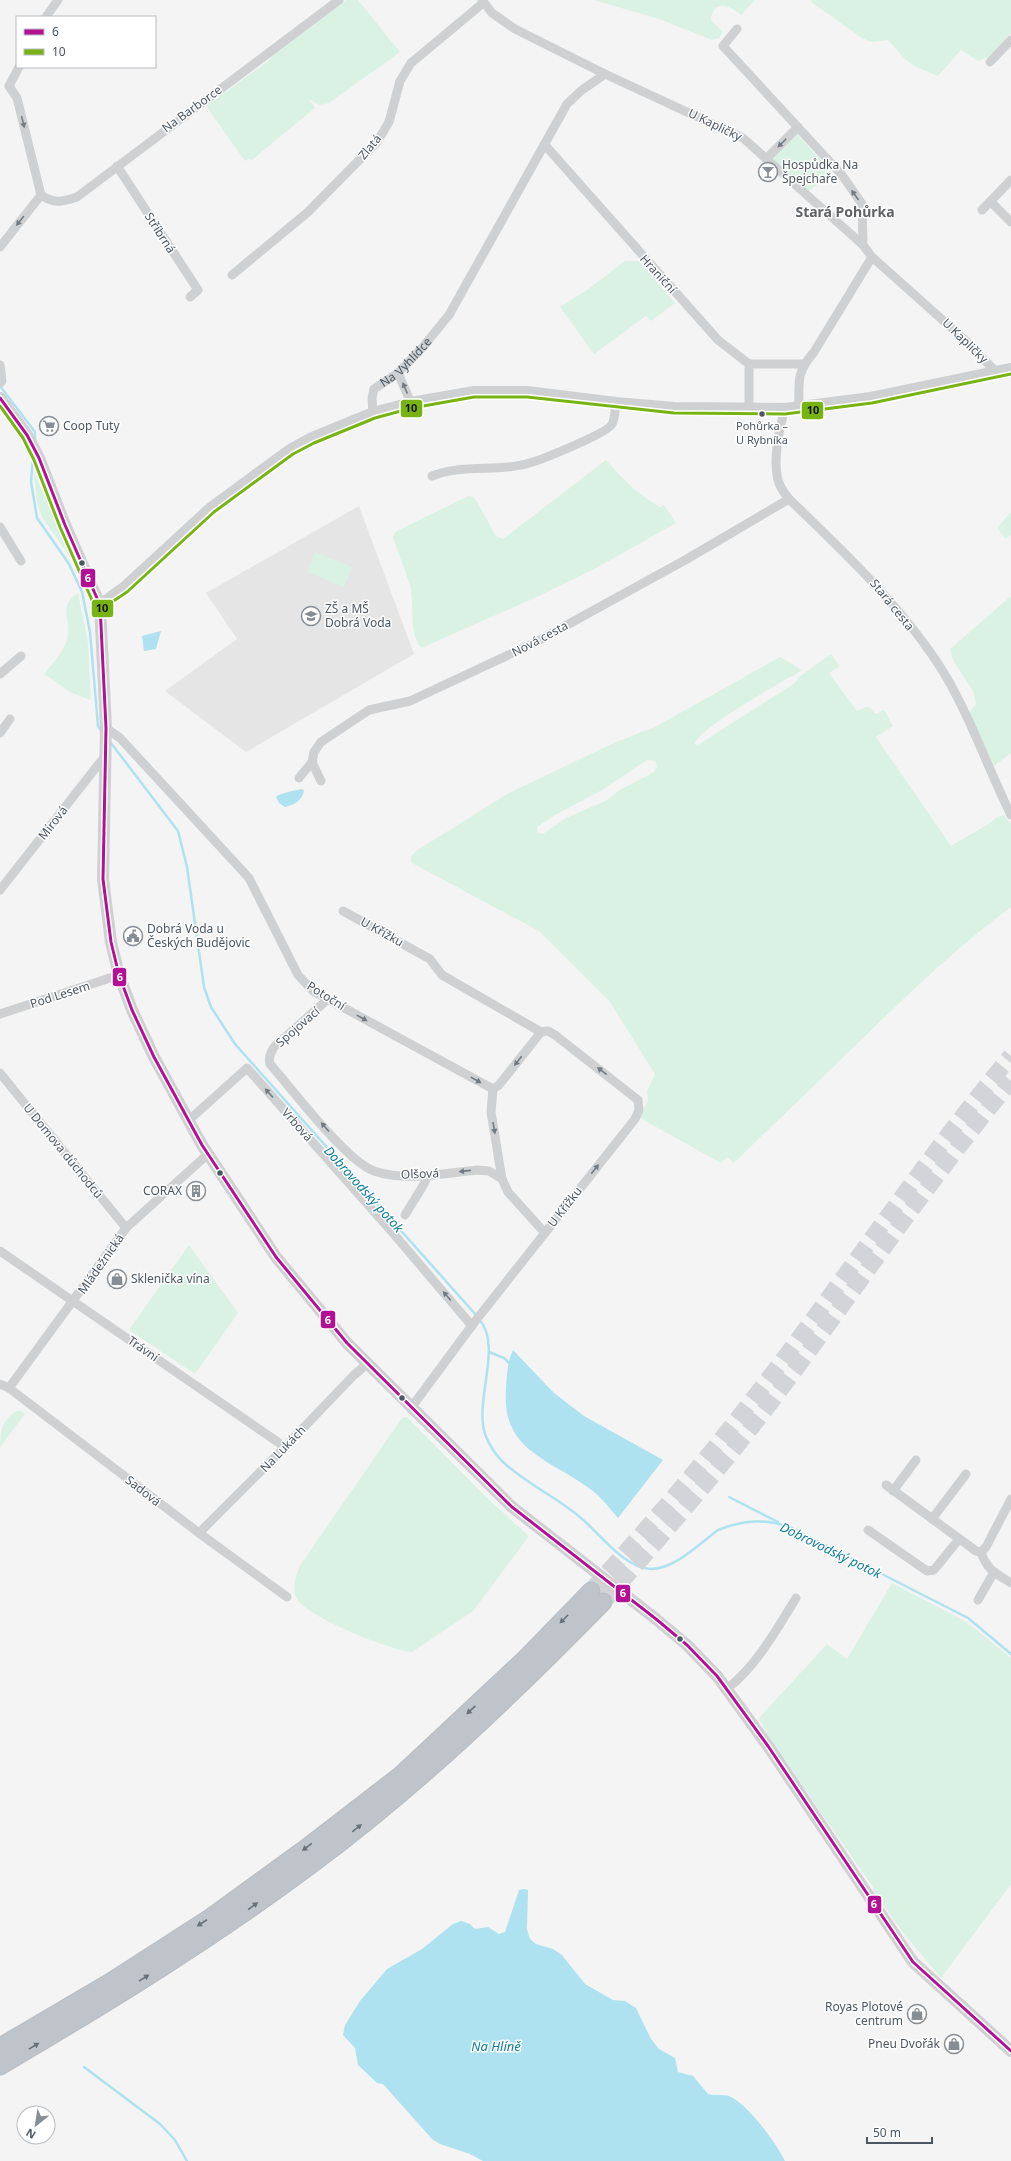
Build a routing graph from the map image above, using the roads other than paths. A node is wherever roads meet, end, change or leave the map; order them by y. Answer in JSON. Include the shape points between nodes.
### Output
{"nodes":[{"id":1,"x":58,"y":0,"type":"edge"},
{"id":2,"x":339,"y":0,"type":"edge"},
{"id":3,"x":482,"y":1,"type":"edge"},
{"id":4,"x":47,"y":16,"type":"edge"},
{"id":5,"x":737,"y":29,"type":"dead end"},
{"id":6,"x":1011,"y":40,"type":"edge"},
{"id":7,"x":990,"y":62,"type":"dead end"},
{"id":8,"x":18,"y":68,"type":"edge"},
{"id":9,"x":605,"y":74,"type":"junction"},
{"id":10,"x":4,"y":86,"type":"edge"},
{"id":11,"x":798,"y":127,"type":"junction"},
{"id":12,"x":544,"y":144,"type":"junction"},
{"id":13,"x":766,"y":159,"type":"junction"},
{"id":14,"x":117,"y":166,"type":"junction"},
{"id":15,"x":1011,"y":180,"type":"edge"},
{"id":16,"x":41,"y":195,"type":"junction"},
{"id":17,"x":991,"y":202,"type":"junction"},
{"id":18,"x":982,"y":210,"type":"dead end"},
{"id":19,"x":1011,"y":222,"type":"edge"},
{"id":20,"x":863,"y":245,"type":"junction"},
{"id":21,"x":0,"y":247,"type":"edge"},
{"id":22,"x":872,"y":257,"type":"junction"},
{"id":23,"x":232,"y":275,"type":"dead end"},
{"id":24,"x":190,"y":298,"type":"dead end"},
{"id":25,"x":749,"y":364,"type":"junction"},
{"id":26,"x":803,"y":364,"type":"junction"},
{"id":27,"x":0,"y":365,"type":"edge"},
{"id":28,"x":1011,"y":369,"type":"edge"},
{"id":29,"x":398,"y":372,"type":"junction"},
{"id":30,"x":996,"y":372,"type":"junction"},
{"id":31,"x":1,"y":382,"type":"edge"},
{"id":32,"x":0,"y":398,"type":"edge"},
{"id":33,"x":411,"y":403,"type":"junction"},
{"id":34,"x":616,"y":403,"type":"junction"},
{"id":35,"x":799,"y":407,"type":"junction"},
{"id":36,"x":749,"y":409,"type":"junction"},
{"id":37,"x":785,"y":409,"type":"junction"},
{"id":38,"x":374,"y":413,"type":"junction"},
{"id":39,"x":432,"y":476,"type":"dead end"},
{"id":40,"x":789,"y":499,"type":"junction"},
{"id":41,"x":0,"y":527,"type":"edge"},
{"id":42,"x":22,"y":561,"type":"dead end"},
{"id":43,"x":100,"y":605,"type":"junction"},
{"id":44,"x":21,"y":656,"type":"dead end"},
{"id":45,"x":0,"y":674,"type":"edge"},
{"id":46,"x":10,"y":719,"type":"dead end"},
{"id":47,"x":106,"y":728,"type":"junction"},
{"id":48,"x":0,"y":733,"type":"edge"},
{"id":49,"x":105,"y":756,"type":"junction"},
{"id":50,"x":312,"y":762,"type":"junction"},
{"id":51,"x":299,"y":778,"type":"dead end"},
{"id":52,"x":321,"y":781,"type":"dead end"},
{"id":53,"x":1011,"y":815,"type":"edge"},
{"id":54,"x":0,"y":890,"type":"edge"},
{"id":55,"x":343,"y":911,"type":"dead end"},
{"id":56,"x":119,"y":975,"type":"junction"},
{"id":57,"x":328,"y":999,"type":"junction"},
{"id":58,"x":0,"y":1014,"type":"edge"},
{"id":59,"x":541,"y":1032,"type":"junction"},
{"id":60,"x":269,"y":1056,"type":"joint"},
{"id":61,"x":0,"y":1074,"type":"edge"},
{"id":62,"x":493,"y":1089,"type":"junction"},
{"id":63,"x":189,"y":1120,"type":"junction"},
{"id":64,"x":208,"y":1154,"type":"junction"},
{"id":65,"x":428,"y":1175,"type":"junction"},
{"id":66,"x":502,"y":1179,"type":"junction"},
{"id":67,"x":405,"y":1215,"type":"dead end"},
{"id":68,"x":126,"y":1228,"type":"junction"},
{"id":69,"x":545,"y":1233,"type":"junction"},
{"id":70,"x":0,"y":1251,"type":"edge"},
{"id":71,"x":74,"y":1301,"type":"junction"},
{"id":72,"x":473,"y":1325,"type":"junction"},
{"id":73,"x":367,"y":1364,"type":"junction"},
{"id":74,"x":0,"y":1384,"type":"edge"},
{"id":75,"x":9,"y":1388,"type":"junction"},
{"id":76,"x":411,"y":1408,"type":"junction"},
{"id":77,"x":285,"y":1447,"type":"junction"},
{"id":78,"x":916,"y":1460,"type":"dead end"},
{"id":79,"x":966,"y":1474,"type":"dead end"},
{"id":80,"x":1011,"y":1499,"type":"edge"},
{"id":81,"x":932,"y":1519,"type":"junction"},
{"id":82,"x":868,"y":1530,"type":"dead end"},
{"id":83,"x":198,"y":1533,"type":"junction"},
{"id":84,"x":959,"y":1538,"type":"junction"},
{"id":85,"x":981,"y":1552,"type":"junction"},
{"id":86,"x":994,"y":1572,"type":"junction"},
{"id":87,"x":1011,"y":1582,"type":"edge"},
{"id":88,"x":287,"y":1597,"type":"dead end"},
{"id":89,"x":796,"y":1598,"type":"dead end"},
{"id":90,"x":978,"y":1600,"type":"dead end"},
{"id":91,"x":731,"y":1686,"type":"junction"},
{"id":92,"x":0,"y":2047,"type":"edge"},
{"id":93,"x":1011,"y":2051,"type":"edge"},
{"id":94,"x":0,"y":2066,"type":"edge"}],
"edges":[{"from":1,"to":4,"type":"street"},
{"from":2,"to":14,"type":"street","name":"Na Barborce"},
{"from":3,"to":9,"type":"street","via":[[492,13],[515,29]]},
{"from":3,"to":23,"type":"street","name":"Zlatá","via":[[411,64],[400,81],[388,122],[377,142],[308,212]]},
{"from":5,"to":11,"type":"street","via":[[723,46]]},
{"from":6,"to":7,"type":"street"},
{"from":8,"to":10,"type":"street"},
{"from":9,"to":12,"type":"street","name":"Na Vyhlídce","via":[[567,104]]},
{"from":9,"to":13,"type":"street","name":"U Kapličky","via":[[744,138]]},
{"from":10,"to":16,"type":"street","one_way":true,"via":[[17,98]]},
{"from":11,"to":13,"type":"street","one_way":true},
{"from":20,"to":11,"type":"street","one_way":true,"via":[[862,204],[842,175]]},
{"from":12,"to":25,"type":"street","name":"Hraniční","via":[[718,340]]},
{"from":12,"to":29,"type":"street","name":"Na Vyhlídce","via":[[449,316]]},
{"from":13,"to":20,"type":"street","name":"U Kapličky"},
{"from":14,"to":16,"type":"street","name":"Na Barborce","via":[[77,197],[51,202]]},
{"from":14,"to":24,"type":"street","name":"Stříbrná","via":[[198,290]]},
{"from":15,"to":17,"type":"street"},
{"from":16,"to":21,"type":"street","one_way":true},
{"from":17,"to":18,"type":"street"},
{"from":17,"to":19,"type":"street"},
{"from":20,"to":22,"type":"street","name":"U Kapličky"},
{"from":22,"to":26,"type":"street","via":[[814,352]]},
{"from":22,"to":30,"type":"street","name":"U Kapličky","via":[[966,340]]},
{"from":25,"to":26,"type":"street"},
{"from":25,"to":36,"type":"street"},
{"from":26,"to":35,"type":"street","via":[[799,380]]},
{"from":27,"to":31,"type":"street"},
{"from":28,"to":30,"type":"street"},
{"from":33,"to":29,"type":"street","one_way":true},
{"from":29,"to":38,"type":"street","name":"Na Vyhlídce","via":[[374,390]]},
{"from":30,"to":35,"type":"street","via":[[871,398]]},
{"from":32,"to":43,"type":"street","via":[[27,435],[39,458]]},
{"from":33,"to":34,"type":"street","via":[[474,392],[527,392]]},
{"from":33,"to":38,"type":"street"},
{"from":34,"to":36,"type":"street","via":[[674,408]]},
{"from":34,"to":39,"type":"street","via":[[610,428],[526,464],[452,471]]},
{"from":35,"to":37,"type":"street"},
{"from":36,"to":37,"type":"street"},
{"from":37,"to":40,"type":"street","name":"Stará cesta","via":[[780,428],[776,471],[779,484]]},
{"from":38,"to":43,"type":"street","via":[[312,438],[290,450],[210,508],[124,588]]},
{"from":40,"to":50,"type":"street","name":"Nová cesta","via":[[687,559],[536,642],[410,701],[369,710],[321,742],[314,752]]},
{"from":40,"to":53,"type":"street","name":"Stará cesta","via":[[871,579],[937,662],[963,710]]},
{"from":41,"to":42,"type":"street"},
{"from":43,"to":47,"type":"street"},
{"from":44,"to":45,"type":"street"},
{"from":46,"to":48,"type":"street"},
{"from":47,"to":49,"type":"street"},
{"from":47,"to":57,"type":"street","name":"Potoční","via":[[120,738],[249,878],[298,975],[313,991]]},
{"from":49,"to":54,"type":"street","name":"Mírová"},
{"from":49,"to":56,"type":"street","via":[[103,879],[111,942]]},
{"from":50,"to":51,"type":"street","name":"Nová cesta"},
{"from":50,"to":52,"type":"street"},
{"from":55,"to":59,"type":"street","name":"U Křížku","via":[[430,959],[442,975]]},
{"from":56,"to":58,"type":"street","name":"Pod Lesem"},
{"from":56,"to":63,"type":"street","via":[[154,1057]]},
{"from":57,"to":60,"type":"street","name":"Spojovací","via":[[274,1047]]},
{"from":57,"to":62,"type":"street","name":"Potoční","one_way":true},
{"from":59,"to":62,"type":"street","one_way":true,"via":[[499,1085]]},
{"from":69,"to":59,"type":"street","name":"U Křížku","one_way":true,"via":[[635,1119],[639,1110],[638,1100],[555,1035],[548,1031]]},
{"from":65,"to":60,"type":"street","name":"Olšová","one_way":true,"via":[[400,1176],[373,1171],[350,1156],[270,1064]]},
{"from":61,"to":68,"type":"street","name":"U Domova důchodců"},
{"from":62,"to":66,"type":"street","one_way":true,"via":[[491,1112]]},
{"from":63,"to":64,"type":"street"},
{"from":72,"to":63,"type":"street","name":"Vrbová","one_way":true,"via":[[247,1068]]},
{"from":64,"to":68,"type":"street","name":"Mládežnická"},
{"from":64,"to":73,"type":"street","via":[[276,1257]]},
{"from":66,"to":65,"type":"street","name":"Olšová","one_way":true,"via":[[489,1171],[477,1170]]},
{"from":65,"to":67,"type":"street"},
{"from":66,"to":69,"type":"street","via":[[508,1192]]},
{"from":68,"to":71,"type":"street","name":"Mládežnická"},
{"from":69,"to":72,"type":"street","name":"U Křížku"},
{"from":70,"to":71,"type":"street","name":"Trávní"},
{"from":71,"to":75,"type":"street","name":"Mládežnická"},
{"from":71,"to":77,"type":"street","name":"Trávní"},
{"from":72,"to":76,"type":"street","name":"U Křížku"},
{"from":73,"to":76,"type":"street"},
{"from":73,"to":77,"type":"street","name":"Na Lukách"},
{"from":74,"to":75,"type":"street","name":"Sadová"},
{"from":75,"to":83,"type":"street","name":"Sadová"},
{"from":76,"to":91,"type":"street","via":[[512,1507],[675,1635]]},
{"from":77,"to":83,"type":"street","name":"Na Lukách"},
{"from":78,"to":81,"type":"street","via":[[889,1488]]},
{"from":79,"to":81,"type":"street"},
{"from":80,"to":85,"type":"street"},
{"from":81,"to":84,"type":"street"},
{"from":82,"to":84,"type":"street","via":[[927,1571],[934,1570]]},
{"from":83,"to":88,"type":"street","name":"Sadová"},
{"from":84,"to":85,"type":"street","via":[[976,1552]]},
{"from":85,"to":86,"type":"street","via":[[985,1564]]},
{"from":86,"to":87,"type":"street"},
{"from":86,"to":90,"type":"street"},
{"from":89,"to":91,"type":"street","via":[[768,1642]]},
{"from":91,"to":93,"type":"street","via":[[913,1962]]},
{"from":94,"to":92,"type":"highway","one_way":true,"via":[[220,1929],[313,1863],[412,1783],[488,1716],[597,1596],[383,1789],[210,1918]]}]}
